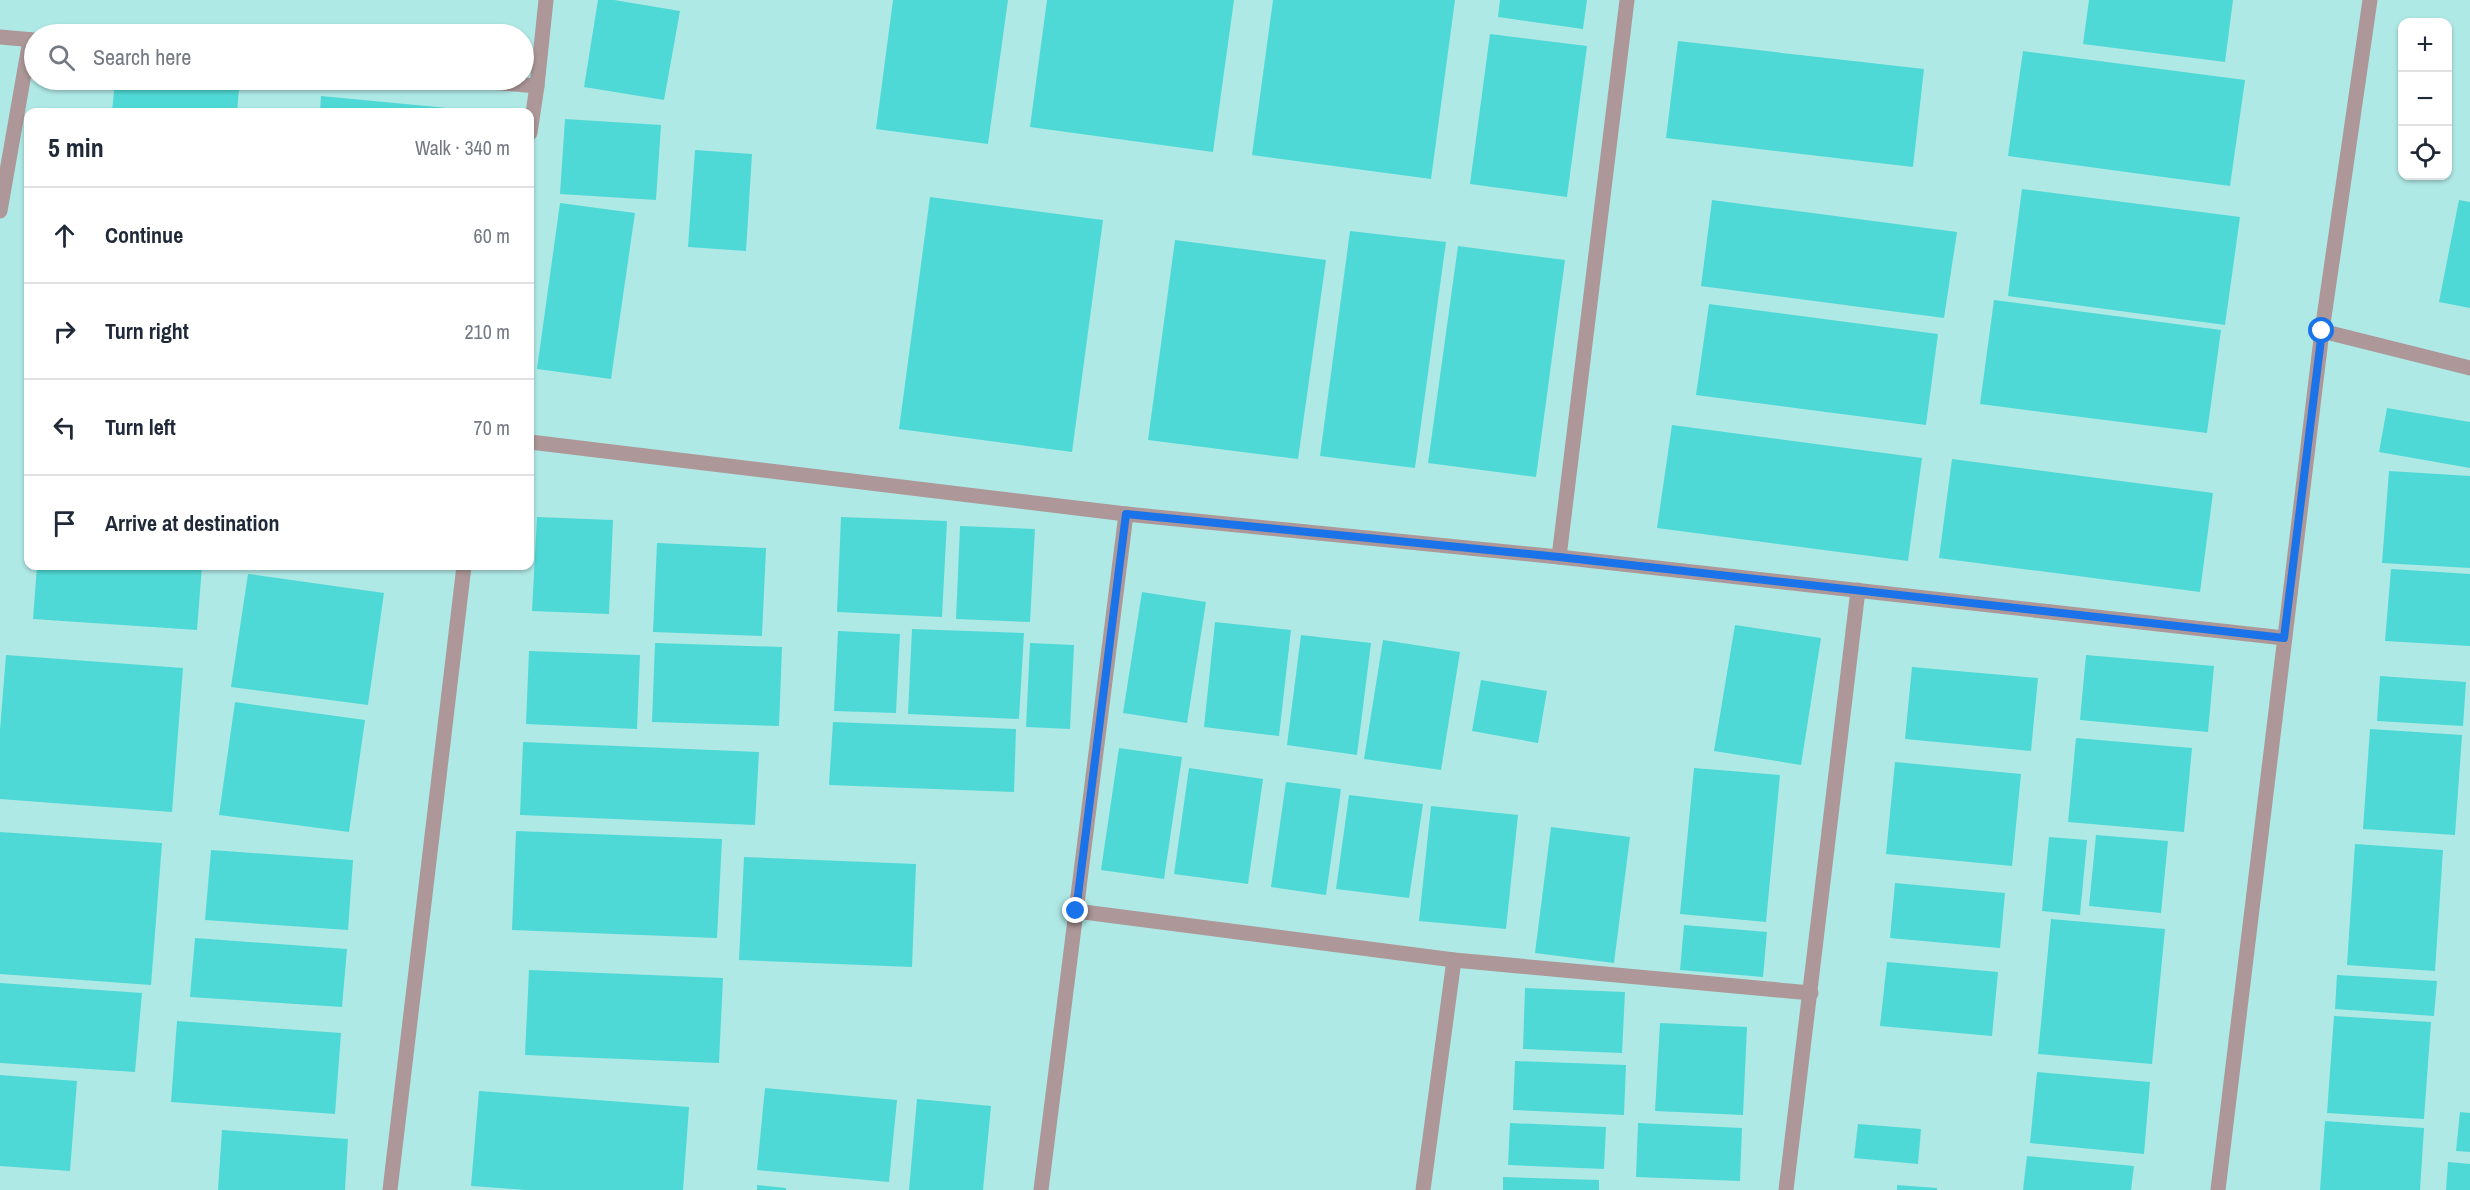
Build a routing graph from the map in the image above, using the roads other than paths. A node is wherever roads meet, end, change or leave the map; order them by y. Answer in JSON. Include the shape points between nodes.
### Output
{"nodes":[{"id":1,"x":546,"y":0,"type":"edge"},
{"id":2,"x":1627,"y":0,"type":"edge"},
{"id":3,"x":2370,"y":0,"type":"edge"},
{"id":4,"x":0,"y":37,"type":"edge"},
{"id":5,"x":24,"y":39,"type":"edge"},
{"id":6,"x":24,"y":83,"type":"edge"},
{"id":7,"x":534,"y":86,"type":"edge"},
{"id":8,"x":537,"y":86,"type":"junction"},
{"id":9,"x":534,"y":108,"type":"edge"},
{"id":10,"x":0,"y":212,"type":"edge"},
{"id":11,"x":2322,"y":331,"type":"junction"},
{"id":12,"x":2470,"y":368,"type":"edge"},
{"id":13,"x":534,"y":442,"type":"edge"},
{"id":14,"x":1126,"y":514,"type":"junction"},
{"id":15,"x":1559,"y":557,"type":"junction"},
{"id":16,"x":464,"y":570,"type":"edge"},
{"id":17,"x":1858,"y":590,"type":"junction"},
{"id":18,"x":2284,"y":638,"type":"junction"},
{"id":19,"x":1076,"y":911,"type":"junction"},
{"id":20,"x":1454,"y":960,"type":"junction"},
{"id":21,"x":1811,"y":993,"type":"junction"},
{"id":22,"x":390,"y":1190,"type":"edge"},
{"id":23,"x":1041,"y":1190,"type":"edge"},
{"id":24,"x":1423,"y":1190,"type":"edge"},
{"id":25,"x":1786,"y":1190,"type":"edge"},
{"id":26,"x":2218,"y":1190,"type":"edge"}],
"edges":[{"from":1,"to":8,"type":"street"},
{"from":2,"to":15,"type":"street"},
{"from":3,"to":11,"type":"street"},
{"from":4,"to":5,"type":"street"},
{"from":6,"to":10,"type":"street"},
{"from":7,"to":8,"type":"street"},
{"from":8,"to":9,"type":"street"},
{"from":11,"to":12,"type":"street"},
{"from":11,"to":18,"type":"street"},
{"from":13,"to":14,"type":"street"},
{"from":14,"to":15,"type":"street"},
{"from":14,"to":19,"type":"street"},
{"from":15,"to":17,"type":"street"},
{"from":16,"to":22,"type":"street"},
{"from":17,"to":18,"type":"street"},
{"from":17,"to":21,"type":"street"},
{"from":18,"to":26,"type":"street"},
{"from":19,"to":20,"type":"street"},
{"from":19,"to":23,"type":"street"},
{"from":20,"to":21,"type":"street"},
{"from":20,"to":24,"type":"street"},
{"from":21,"to":25,"type":"street"}]}
